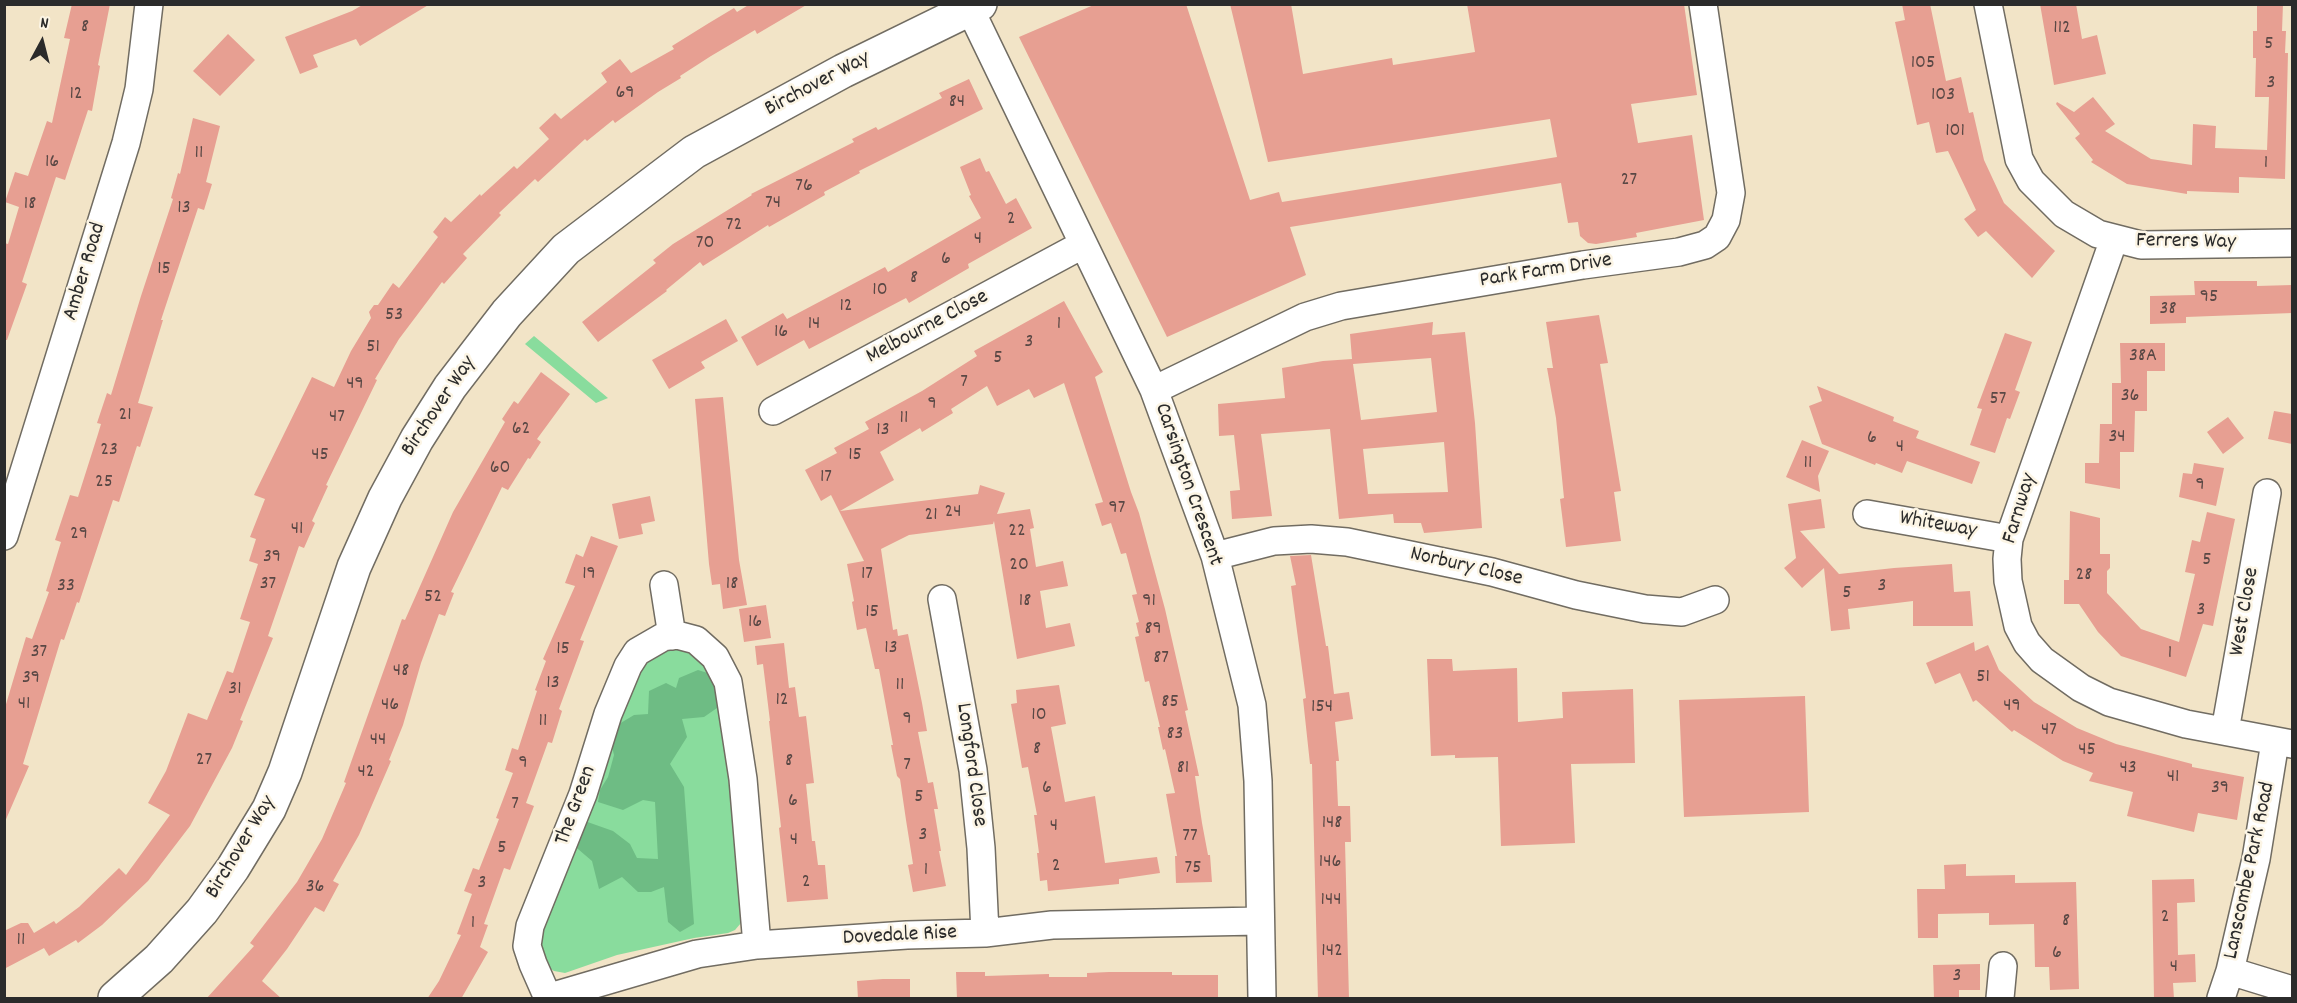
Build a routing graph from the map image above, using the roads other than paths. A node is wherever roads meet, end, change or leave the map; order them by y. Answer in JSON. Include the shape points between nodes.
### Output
{"nodes":[{"id":1,"x":149,"y":4,"type":"edge"},
{"id":2,"x":1703,"y":4,"type":"edge"},
{"id":3,"x":1988,"y":4,"type":"edge"},
{"id":4,"x":975,"y":7,"type":"edge"},
{"id":5,"x":2114,"y":239,"type":"junction"},
{"id":6,"x":2292,"y":243,"type":"edge"},
{"id":7,"x":1082,"y":245,"type":"junction"},
{"id":8,"x":1154,"y":390,"type":"junction"},
{"id":9,"x":773,"y":411,"type":"dead end"},
{"id":10,"x":2267,"y":493,"type":"dead end"},
{"id":11,"x":1867,"y":514,"type":"dead end"},
{"id":12,"x":4,"y":536,"type":"edge"},
{"id":13,"x":2009,"y":538,"type":"junction"},
{"id":14,"x":1215,"y":556,"type":"junction"},
{"id":15,"x":664,"y":585,"type":"dead end"},
{"id":16,"x":942,"y":599,"type":"dead end"},
{"id":17,"x":1715,"y":600,"type":"dead end"},
{"id":18,"x":672,"y":636,"type":"junction"},
{"id":19,"x":2225,"y":731,"type":"junction"},
{"id":20,"x":2284,"y":743,"type":"edge"},
{"id":21,"x":1259,"y":921,"type":"junction"},
{"id":22,"x":985,"y":933,"type":"junction"},
{"id":23,"x":757,"y":945,"type":"junction"},
{"id":24,"x":2003,"y":966,"type":"dead end"},
{"id":25,"x":2230,"y":971,"type":"junction"},
{"id":26,"x":2292,"y":990,"type":"edge"},
{"id":27,"x":547,"y":998,"type":"edge"},
{"id":28,"x":115,"y":999,"type":"edge"},
{"id":29,"x":1262,"y":999,"type":"edge"},
{"id":30,"x":2000,"y":999,"type":"edge"},
{"id":31,"x":2221,"y":999,"type":"edge"}],
"edges":[{"from":1,"to":12,"type":"street","name":"Amber Road","via":[[139,89],[126,143]]},
{"from":2,"to":8,"type":"street","name":"Park Farm Drive","via":[[1731,193],[1726,220],[1717,237],[1705,245],[1679,252],[1341,306],[1305,317]]},
{"from":3,"to":5,"type":"street","name":"Ferrers Way","via":[[2024,170],[2064,214]]},
{"from":4,"to":7,"type":"street","name":"Carsington Crescent"},
{"from":4,"to":28,"type":"street","name":"Birchover Way","via":[[843,71],[694,152],[566,249],[507,313],[450,387],[386,498],[354,567],[269,809],[202,912]]},
{"from":5,"to":6,"type":"street","name":"Ferrers Way","via":[[2154,246]]},
{"from":5,"to":13,"type":"street","name":"Farnway"},
{"from":7,"to":8,"type":"street","name":"Carsington Crescent"},
{"from":7,"to":9,"type":"street","name":"Melbourne Close"},
{"from":8,"to":14,"type":"street","name":"Carsington Crescent"},
{"from":10,"to":19,"type":"street","name":"West Close"},
{"from":11,"to":13,"type":"street","name":"Whiteway"},
{"from":13,"to":19,"type":"street","name":"Farnway","via":[[2007,570],[2012,604],[2027,643],[2042,660],[2081,688],[2109,702]]},
{"from":14,"to":17,"type":"street","name":"Norbury Close","via":[[1274,541],[1347,542],[1646,609],[1682,612]]},
{"from":14,"to":21,"type":"street","name":"Carsington Crescent","via":[[1252,705],[1258,781]]},
{"from":15,"to":18,"type":"street"},
{"from":16,"to":22,"type":"street","name":"Longford Close","via":[[973,771]]},
{"from":18,"to":23,"type":"street","via":[[696,640],[715,657],[728,682],[742,779]]},
{"from":18,"to":27,"type":"street","name":"The Green","via":[[648,644],[628,666],[583,794],[530,926],[527,946]]},
{"from":19,"to":20,"type":"street","name":"Farnway"},
{"from":20,"to":25,"type":"street","name":"Lanscombe Park Road"},
{"from":21,"to":22,"type":"street","name":"Dovedale Rise","via":[[1052,925]]},
{"from":21,"to":29,"type":"street","name":"Carsington Crescent"},
{"from":22,"to":23,"type":"street","name":"Dovedale Rise"},
{"from":23,"to":27,"type":"street","name":"Dovedale Rise","via":[[697,954]]},
{"from":24,"to":30,"type":"street"},
{"from":25,"to":26,"type":"street"},
{"from":25,"to":31,"type":"street","name":"Lanscombe Park Road"}]}
